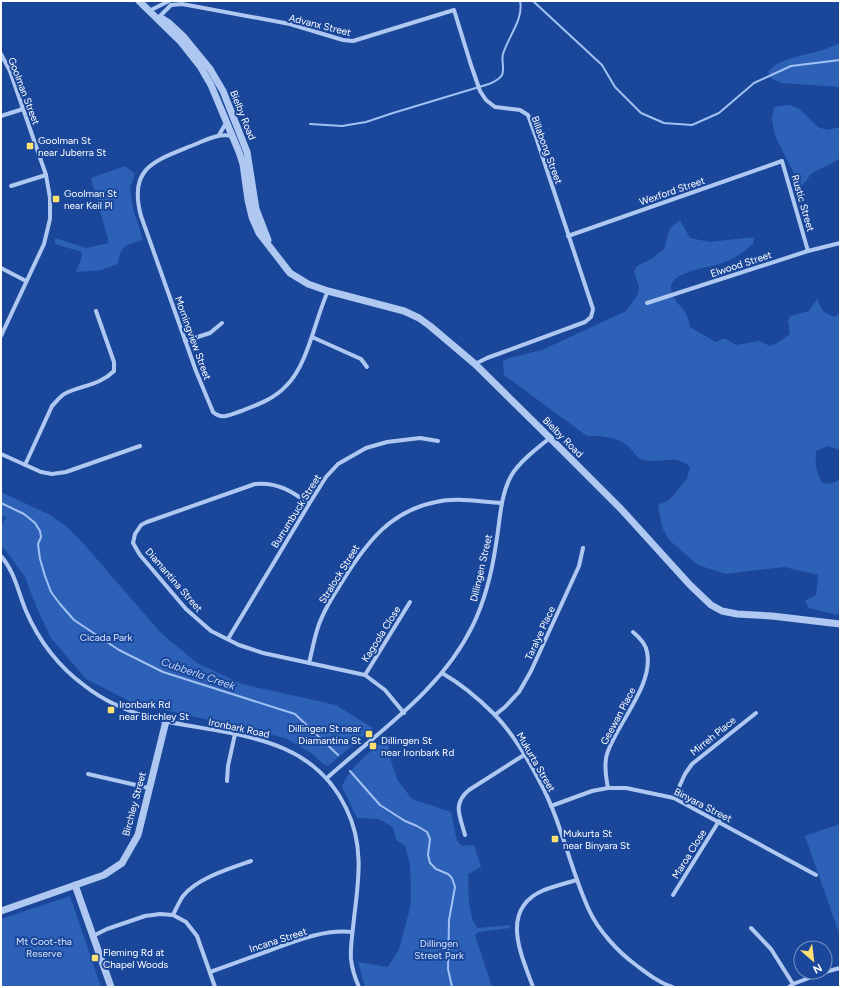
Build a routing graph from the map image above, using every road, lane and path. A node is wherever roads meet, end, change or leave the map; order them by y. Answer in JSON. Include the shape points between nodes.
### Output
{"nodes":[{"id":1,"x":139,"y":1,"type":"edge"},
{"id":2,"x":170,"y":1,"type":"edge"},
{"id":3,"x":178,"y":3,"type":"junction"},
{"id":4,"x":454,"y":10,"type":"joint"},
{"id":5,"x":151,"y":12,"type":"junction"},
{"id":6,"x":159,"y":17,"type":"junction"},
{"id":7,"x":1,"y":54,"type":"edge"},
{"id":8,"x":23,"y":109,"type":"junction"},
{"id":9,"x":1,"y":116,"type":"edge"},
{"id":10,"x":227,"y":121,"type":"junction"},
{"id":11,"x":219,"y":134,"type":"junction"},
{"id":12,"x":232,"y":136,"type":"junction"},
{"id":13,"x":782,"y":161,"type":"joint"},
{"id":14,"x":46,"y":175,"type":"junction"},
{"id":15,"x":11,"y":186,"type":"dead end"},
{"id":16,"x":568,"y":236,"type":"junction"},
{"id":17,"x":840,"y":242,"type":"edge"},
{"id":18,"x":272,"y":248,"type":"junction"},
{"id":19,"x":808,"y":251,"type":"junction"},
{"id":20,"x":1,"y":268,"type":"edge"},
{"id":21,"x":26,"y":281,"type":"junction"},
{"id":22,"x":328,"y":291,"type":"junction"},
{"id":23,"x":647,"y":303,"type":"dead end"},
{"id":24,"x":96,"y":311,"type":"dead end"},
{"id":25,"x":222,"y":323,"type":"dead end"},
{"id":26,"x":1,"y":336,"type":"edge"},
{"id":27,"x":312,"y":337,"type":"junction"},
{"id":28,"x":185,"y":341,"type":"junction"},
{"id":29,"x":475,"y":364,"type":"junction"},
{"id":30,"x":367,"y":367,"type":"dead end"},
{"id":31,"x":550,"y":438,"type":"junction"},
{"id":32,"x":438,"y":441,"type":"dead end"},
{"id":33,"x":140,"y":446,"type":"dead end"},
{"id":34,"x":1,"y":454,"type":"edge"},
{"id":35,"x":25,"y":465,"type":"junction"},
{"id":36,"x":502,"y":503,"type":"junction"},
{"id":37,"x":309,"y":504,"type":"junction"},
{"id":38,"x":583,"y":548,"type":"dead end"},
{"id":39,"x":1,"y":556,"type":"edge"},
{"id":40,"x":410,"y":602,"type":"dead end"},
{"id":41,"x":840,"y":624,"type":"edge"},
{"id":42,"x":633,"y":632,"type":"dead end"},
{"id":43,"x":228,"y":639,"type":"junction"},
{"id":44,"x":309,"y":663,"type":"junction"},
{"id":45,"x":442,"y":673,"type":"junction"},
{"id":46,"x":365,"y":675,"type":"junction"},
{"id":47,"x":404,"y":712,"type":"junction"},
{"id":48,"x":756,"y":713,"type":"dead end"},
{"id":49,"x":495,"y":715,"type":"junction"},
{"id":50,"x":166,"y":721,"type":"junction"},
{"id":51,"x":235,"y":734,"type":"junction"},
{"id":52,"x":524,"y":755,"type":"junction"},
{"id":53,"x":88,"y":774,"type":"dead end"},
{"id":54,"x":327,"y":778,"type":"junction"},
{"id":55,"x":227,"y":781,"type":"dead end"},
{"id":56,"x":149,"y":788,"type":"junction"},
{"id":57,"x":608,"y":788,"type":"junction"},
{"id":58,"x":674,"y":798,"type":"junction"},
{"id":59,"x":551,"y":806,"type":"junction"},
{"id":60,"x":719,"y":822,"type":"junction"},
{"id":61,"x":465,"y":835,"type":"dead end"},
{"id":62,"x":251,"y":861,"type":"dead end"},
{"id":63,"x":816,"y":875,"type":"dead end"},
{"id":64,"x":577,"y":880,"type":"junction"},
{"id":65,"x":75,"y":885,"type":"junction"},
{"id":66,"x":673,"y":895,"type":"dead end"},
{"id":67,"x":1,"y":911,"type":"edge"},
{"id":68,"x":173,"y":915,"type":"junction"},
{"id":69,"x":751,"y":928,"type":"dead end"},
{"id":70,"x":352,"y":932,"type":"junction"},
{"id":71,"x":93,"y":936,"type":"junction"},
{"id":72,"x":210,"y":972,"type":"junction"},
{"id":73,"x":806,"y":980,"type":"edge"},
{"id":74,"x":791,"y":986,"type":"edge"},
{"id":75,"x":111,"y":987,"type":"edge"},
{"id":76,"x":215,"y":987,"type":"edge"},
{"id":77,"x":359,"y":987,"type":"edge"},
{"id":78,"x":533,"y":987,"type":"edge"},
{"id":79,"x":672,"y":987,"type":"edge"}],
"edges":[{"from":1,"to":5,"type":"street","name":"Bielby Road"},
{"from":2,"to":3,"type":"street","name":"Advanx Street"},
{"from":2,"to":5,"type":"street","name":"Advanx Street"},
{"from":3,"to":4,"type":"street","name":"Advanx Street","via":[[290,24],[353,42]]},
{"from":3,"to":6,"type":"street","via":[[171,5]]},
{"from":4,"to":16,"type":"street","name":"Billabong Street","via":[[480,91],[486,100],[495,107],[520,110],[528,115]]},
{"from":5,"to":6,"type":"street","name":"Bielby Road"},
{"from":5,"to":10,"type":"street","name":"Bielby Road","via":[[181,42],[200,66]]},
{"from":6,"to":18,"type":"street","name":"Bielby Road","via":[[183,36],[210,69],[223,91],[247,152],[256,209]]},
{"from":7,"to":8,"type":"street","name":"Goolman Street","via":[[10,71]]},
{"from":8,"to":9,"type":"street"},
{"from":8,"to":14,"type":"street","name":"Goolman Street"},
{"from":10,"to":11,"type":"street"},
{"from":10,"to":12,"type":"street","name":"Bielby Road"},
{"from":11,"to":12,"type":"street"},
{"from":11,"to":28,"type":"street","name":"Morningview Street","via":[[159,159],[142,175],[138,186],[137,201],[141,216]]},
{"from":12,"to":18,"type":"street","name":"Bielby Road","via":[[243,164],[252,217]]},
{"from":13,"to":16,"type":"street","name":"Wexford Street"},
{"from":13,"to":19,"type":"street","name":"Rustic Street"},
{"from":14,"to":15,"type":"street"},
{"from":14,"to":21,"type":"street","name":"Goolman Street","via":[[50,219],[44,244]]},
{"from":16,"to":29,"type":"street","name":"Billabong Street","via":[[593,310],[591,317],[585,322]]},
{"from":17,"to":19,"type":"street","name":"Elwood Street"},
{"from":18,"to":22,"type":"street","name":"Bielby Road","via":[[290,273],[308,284]]},
{"from":19,"to":23,"type":"street","name":"Elwood Street"},
{"from":20,"to":21,"type":"street"},
{"from":21,"to":26,"type":"street","name":"Goolman Street"},
{"from":22,"to":27,"type":"street","name":"Morningview Street"},
{"from":22,"to":29,"type":"street","name":"Bielby Road","via":[[404,311],[419,318]]},
{"from":24,"to":35,"type":"street","via":[[114,362],[114,371],[106,379],[58,399],[52,406]]},
{"from":25,"to":28,"type":"street","via":[[210,332]]},
{"from":27,"to":28,"type":"street","name":"Morningview Street","via":[[297,373],[287,386],[258,405],[225,416],[218,416],[213,412]]},
{"from":27,"to":30,"type":"street","via":[[360,359]]},
{"from":29,"to":31,"type":"street","name":"Bielby Road"},
{"from":31,"to":36,"type":"street","name":"Dillingen Street","via":[[512,475]]},
{"from":31,"to":41,"type":"street","name":"Bielby Road","via":[[711,605],[722,611],[737,614]]},
{"from":32,"to":37,"type":"street","name":"Burrumbuck Street","via":[[420,438],[387,442],[366,448],[338,464],[326,477]]},
{"from":33,"to":35,"type":"street","via":[[66,472],[52,474]]},
{"from":34,"to":35,"type":"street"},
{"from":36,"to":44,"type":"street","name":"Stralock Street","via":[[453,500],[436,502],[417,507],[399,516],[379,531],[363,550],[322,616]]},
{"from":36,"to":45,"type":"street","name":"Dillingen Street","via":[[494,560],[484,598],[467,637]]},
{"from":37,"to":43,"type":"street","name":"Burrumbuck Street"},
{"from":37,"to":43,"type":"street","name":"Diamantina Street","via":[[278,486],[255,484],[147,522],[135,534],[133,543],[140,555],[186,609],[211,631]]},
{"from":38,"to":49,"type":"street","name":"Taralye Place","via":[[579,566],[531,671],[519,692]]},
{"from":39,"to":50,"type":"street","name":"Ironbark Road","via":[[11,570],[31,622],[46,647],[61,665],[85,687],[112,703]]},
{"from":40,"to":46,"type":"street","name":"Kagoola Close"},
{"from":42,"to":57,"type":"street","name":"Geewan Place","via":[[642,640],[647,651],[648,663],[644,683],[606,756]]},
{"from":43,"to":44,"type":"street","name":"Diamantina Street","via":[[263,653]]},
{"from":44,"to":46,"type":"street","name":"Diamantina Street"},
{"from":45,"to":47,"type":"street","name":"Dillingen Street"},
{"from":45,"to":49,"type":"street","name":"Mukurta Street"},
{"from":46,"to":47,"type":"street","name":"Diamantina Street","via":[[385,690]]},
{"from":47,"to":54,"type":"street","name":"Dillingen Street"},
{"from":48,"to":58,"type":"street","name":"Mirreh Place","via":[[692,764]]},
{"from":49,"to":52,"type":"street","name":"Mukurta Street"},
{"from":50,"to":51,"type":"street","name":"Ironbark Road"},
{"from":50,"to":56,"type":"street","name":"Birchley Street"},
{"from":51,"to":54,"type":"street","name":"Ironbark Road","via":[[292,751]]},
{"from":51,"to":55,"type":"street"},
{"from":52,"to":59,"type":"street","name":"Mukurta Street"},
{"from":52,"to":61,"type":"street","via":[[462,795],[458,804]]},
{"from":53,"to":56,"type":"street"},
{"from":54,"to":70,"type":"street","name":"Ironbark Road","via":[[347,808],[359,849]]},
{"from":56,"to":65,"type":"street","name":"Birchley Street","via":[[138,835],[122,863],[104,875]]},
{"from":57,"to":58,"type":"street","name":"Binyara Street","via":[[626,788]]},
{"from":57,"to":59,"type":"street","name":"Binyara Street"},
{"from":58,"to":60,"type":"street","name":"Binyara Street"},
{"from":59,"to":64,"type":"street","name":"Mukurta Street"},
{"from":60,"to":63,"type":"street","name":"Binyara Street"},
{"from":60,"to":66,"type":"street","name":"Maroa Close"},
{"from":62,"to":68,"type":"street","via":[[200,882],[184,895]]},
{"from":64,"to":78,"type":"street","via":[[543,890],[522,909],[517,920],[516,932],[520,949]]},
{"from":64,"to":79,"type":"street","name":"Mukurta Street","via":[[589,912],[622,955],[650,977]]},
{"from":65,"to":67,"type":"street","name":"Birchley Street"},
{"from":65,"to":71,"type":"street"},
{"from":68,"to":71,"type":"street","via":[[145,916]]},
{"from":68,"to":72,"type":"street","via":[[186,922],[197,936]]},
{"from":69,"to":74,"type":"street","via":[[772,949]]},
{"from":70,"to":72,"type":"street","name":"Incana Street","via":[[324,933],[292,942]]},
{"from":70,"to":77,"type":"street","name":"Ironbark Road","via":[[351,960]]},
{"from":71,"to":75,"type":"street"},
{"from":72,"to":76,"type":"street"},
{"from":73,"to":74,"type":"street"}]}
